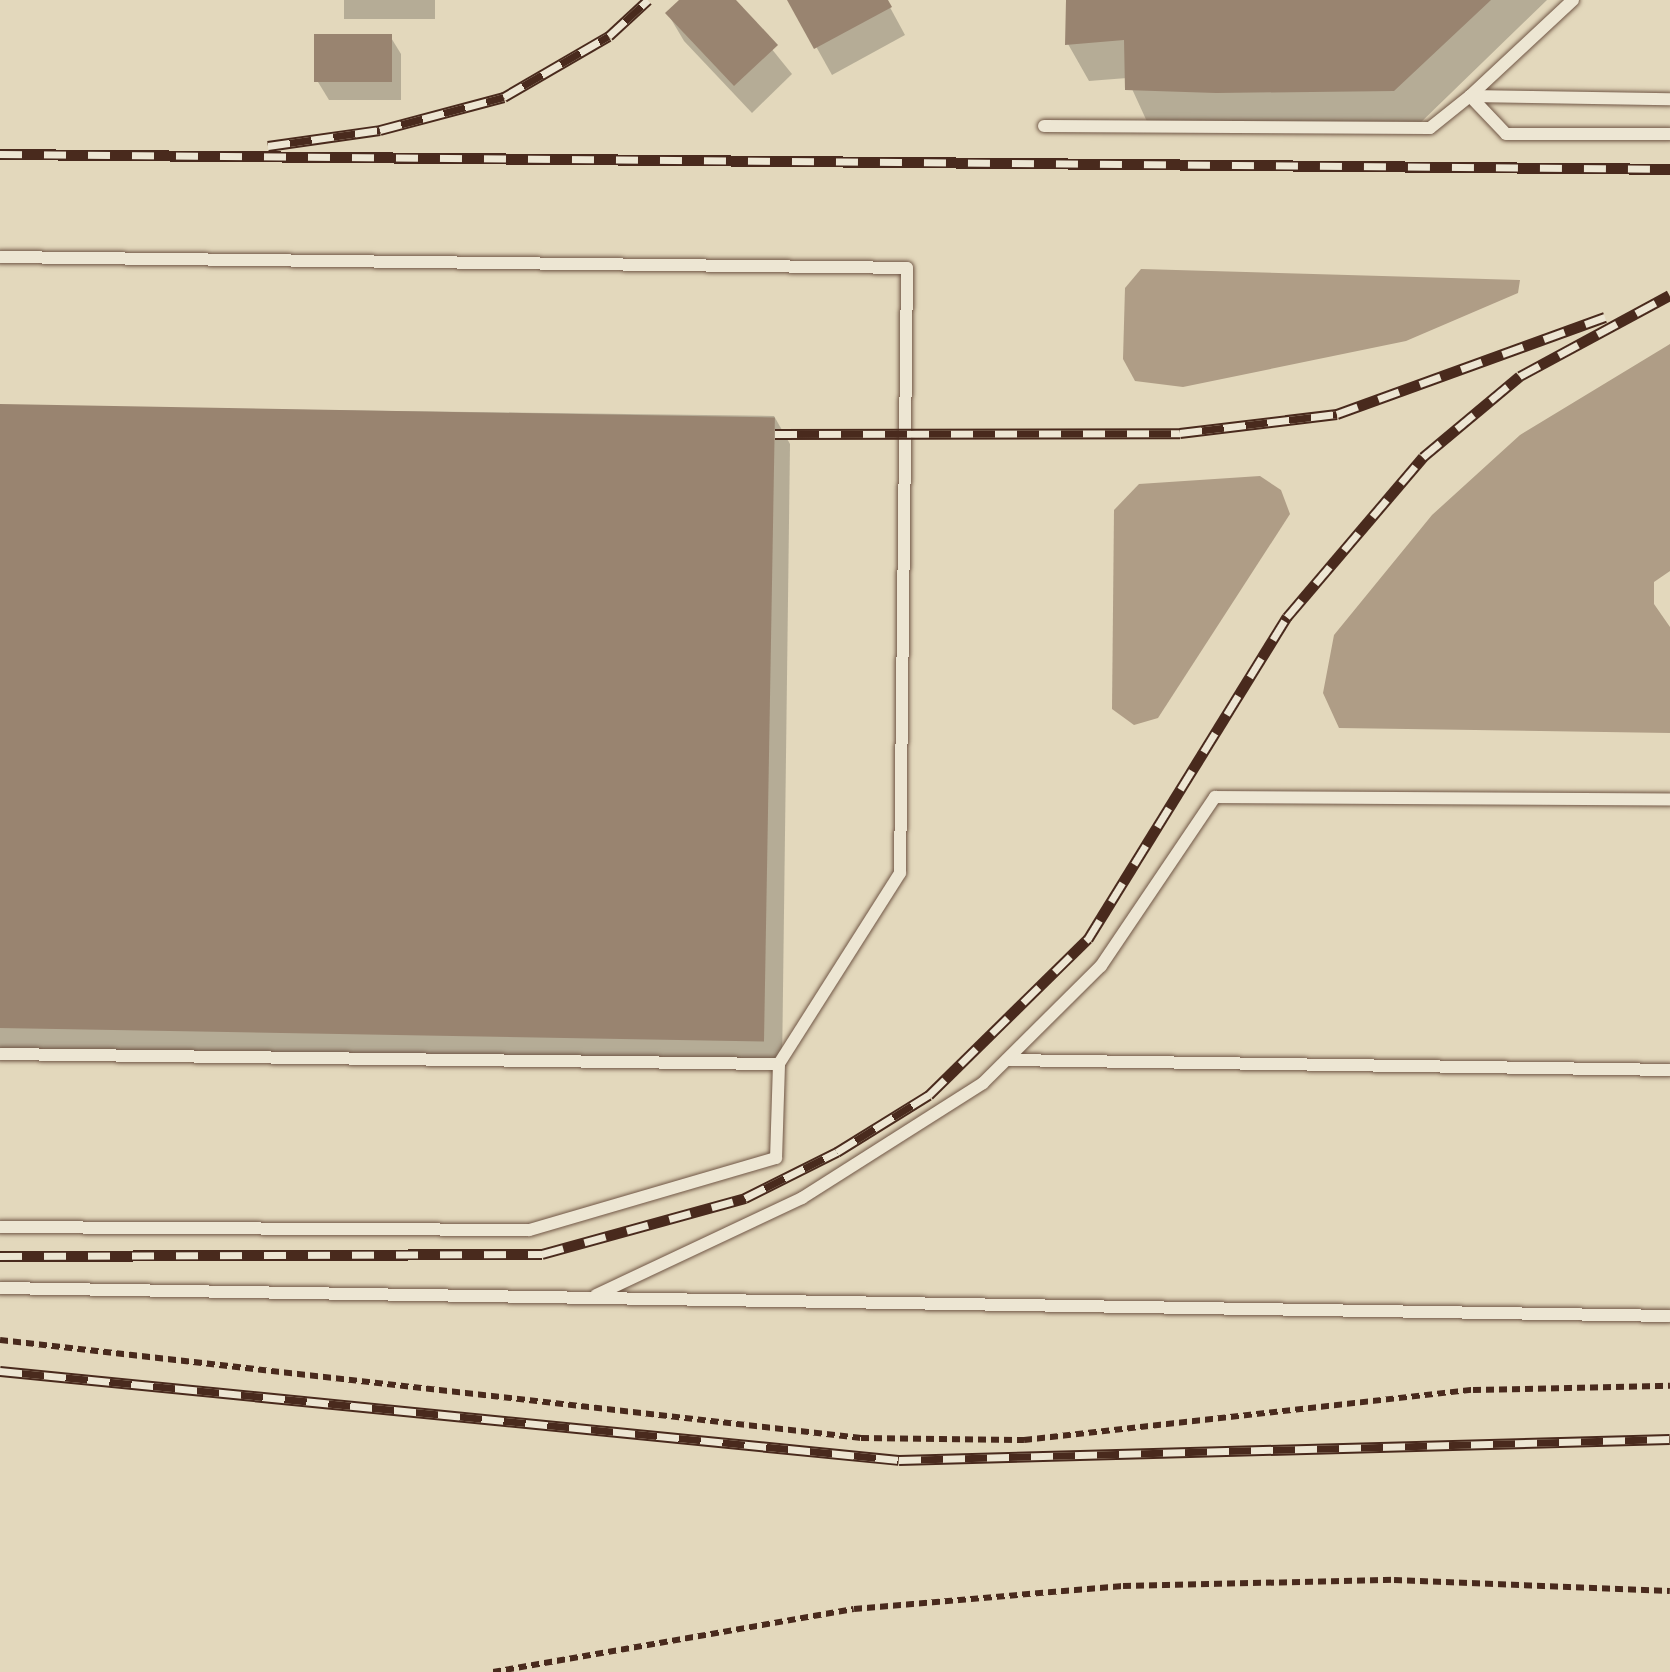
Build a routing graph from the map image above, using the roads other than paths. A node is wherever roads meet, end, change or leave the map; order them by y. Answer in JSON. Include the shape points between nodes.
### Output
{"nodes":[{"id":1,"x":1573,"y":0,"type":"edge"},
{"id":2,"x":1470,"y":96,"type":"junction"},
{"id":3,"x":1670,"y":99,"type":"edge"},
{"id":4,"x":1044,"y":126,"type":"dead end"},
{"id":5,"x":1670,"y":134,"type":"edge"},
{"id":6,"x":0,"y":257,"type":"edge"},
{"id":7,"x":1670,"y":799,"type":"edge"},
{"id":8,"x":0,"y":1054,"type":"edge"},
{"id":9,"x":1006,"y":1060,"type":"junction"},
{"id":10,"x":778,"y":1064,"type":"junction"},
{"id":11,"x":1670,"y":1070,"type":"edge"},
{"id":12,"x":0,"y":1227,"type":"edge"},
{"id":13,"x":0,"y":1288,"type":"edge"},
{"id":14,"x":589,"y":1298,"type":"junction"},
{"id":15,"x":1670,"y":1316,"type":"edge"}],
"edges":[{"from":1,"to":2,"type":"lane"},
{"from":2,"to":3,"type":"lane"},
{"from":2,"to":4,"type":"lane","via":[[1430,128]]},
{"from":2,"to":5,"type":"lane","via":[[1506,134]]},
{"from":6,"to":10,"type":"lane","via":[[907,268],[900,873]]},
{"from":7,"to":9,"type":"lane","via":[[1215,797],[1100,966]]},
{"from":8,"to":10,"type":"lane"},
{"from":9,"to":11,"type":"lane"},
{"from":9,"to":14,"type":"lane","via":[[802,1198]]},
{"from":10,"to":12,"type":"lane","via":[[776,1158],[529,1230]]},
{"from":13,"to":14,"type":"lane"},
{"from":14,"to":15,"type":"lane"}]}
